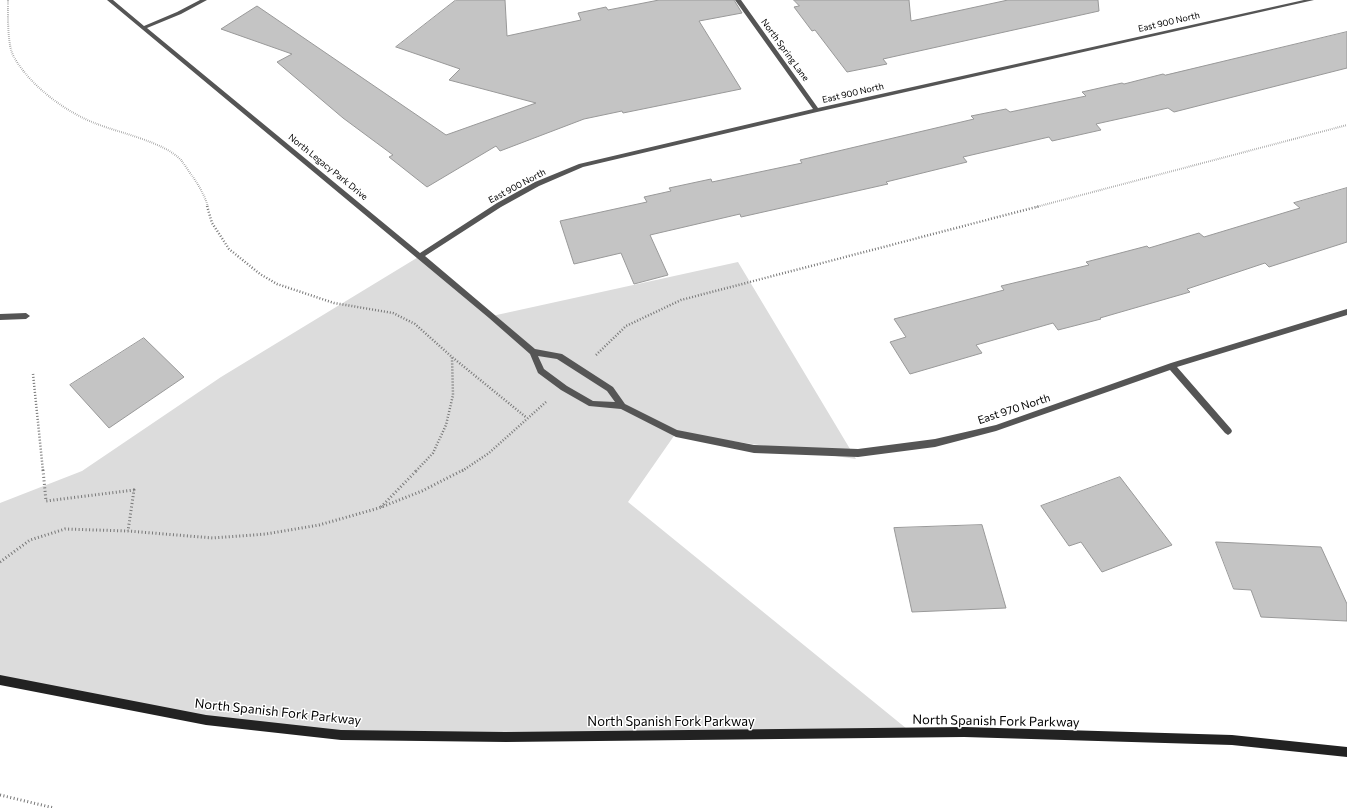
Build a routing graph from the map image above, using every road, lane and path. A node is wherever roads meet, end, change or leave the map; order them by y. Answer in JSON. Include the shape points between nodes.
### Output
{"nodes":[{"id":1,"x":8,"y":0,"type":"edge"},
{"id":2,"x":110,"y":0,"type":"edge"},
{"id":3,"x":204,"y":0,"type":"edge"},
{"id":4,"x":738,"y":0,"type":"edge"},
{"id":5,"x":1311,"y":0,"type":"edge"},
{"id":6,"x":143,"y":28,"type":"junction"},
{"id":7,"x":817,"y":110,"type":"junction"},
{"id":8,"x":1347,"y":125,"type":"edge"},
{"id":9,"x":420,"y":256,"type":"junction"},
{"id":10,"x":1347,"y":312,"type":"edge"},
{"id":11,"x":26,"y":316,"type":"dead end"},
{"id":12,"x":0,"y":317,"type":"edge"},
{"id":13,"x":533,"y":352,"type":"junction"},
{"id":14,"x":595,"y":356,"type":"dead end"},
{"id":15,"x":452,"y":357,"type":"junction"},
{"id":16,"x":1171,"y":366,"type":"junction"},
{"id":17,"x":33,"y":374,"type":"dead end"},
{"id":18,"x":551,"y":398,"type":"dead end"},
{"id":19,"x":622,"y":406,"type":"junction"},
{"id":20,"x":527,"y":418,"type":"junction"},
{"id":21,"x":1228,"y":431,"type":"dead end"},
{"id":22,"x":676,"y":433,"type":"joint"},
{"id":23,"x":379,"y":508,"type":"junction"},
{"id":24,"x":128,"y":531,"type":"junction"},
{"id":25,"x":0,"y":562,"type":"edge"},
{"id":26,"x":0,"y":680,"type":"edge"},
{"id":27,"x":1347,"y":752,"type":"edge"},
{"id":28,"x":0,"y":795,"type":"edge"},
{"id":29,"x":54,"y":808,"type":"edge"}],
"edges":[{"from":1,"to":15,"type":"path","via":[[8,31],[13,56],[31,80],[66,109],[96,124],[160,146],[180,159],[203,194],[212,223],[229,249],[260,274],[277,284],[334,303],[393,313],[415,324]]},
{"from":2,"to":6,"type":"street","name":"North Legacy Park Drive"},
{"from":3,"to":6,"type":"street","via":[[174,16]]},
{"from":4,"to":7,"type":"street","name":"North Spring Lane"},
{"from":5,"to":7,"type":"street","name":"East 900 North"},
{"from":6,"to":9,"type":"street","name":"North Legacy Park Drive"},
{"from":7,"to":9,"type":"street","name":"East 900 North","via":[[581,166],[537,184],[499,205]]},
{"from":8,"to":14,"type":"path","via":[[681,300],[626,326]]},
{"from":9,"to":13,"type":"street","name":"North Legacy Park Drive"},
{"from":10,"to":16,"type":"street","name":"East 970 North"},
{"from":11,"to":12,"type":"street"},
{"from":13,"to":19,"type":"street","name":"North Legacy Park Drive","via":[[559,356],[610,389]]},
{"from":13,"to":19,"type":"street","name":"North Legacy Park Drive","via":[[541,371],[564,388],[592,404]]},
{"from":15,"to":20,"type":"path"},
{"from":15,"to":23,"type":"path","via":[[453,396],[446,425],[433,453]]},
{"from":16,"to":21,"type":"street"},
{"from":16,"to":22,"type":"street","name":"East 970 North","via":[[996,428],[928,444],[858,453],[754,449]]},
{"from":17,"to":24,"type":"path","via":[[46,501],[134,490]]},
{"from":18,"to":20,"type":"path"},
{"from":19,"to":22,"type":"street","name":"North Legacy Park Drive"},
{"from":20,"to":23,"type":"path","via":[[488,453],[456,475]]},
{"from":23,"to":24,"type":"path","via":[[320,526],[266,534],[212,538]]},
{"from":24,"to":25,"type":"path","via":[[65,529],[30,540]]},
{"from":26,"to":27,"type":"street","name":"North Spanish Fork Parkway","via":[[206,720],[341,735],[506,737],[964,732],[1232,740]]},
{"from":28,"to":29,"type":"path"}]}
